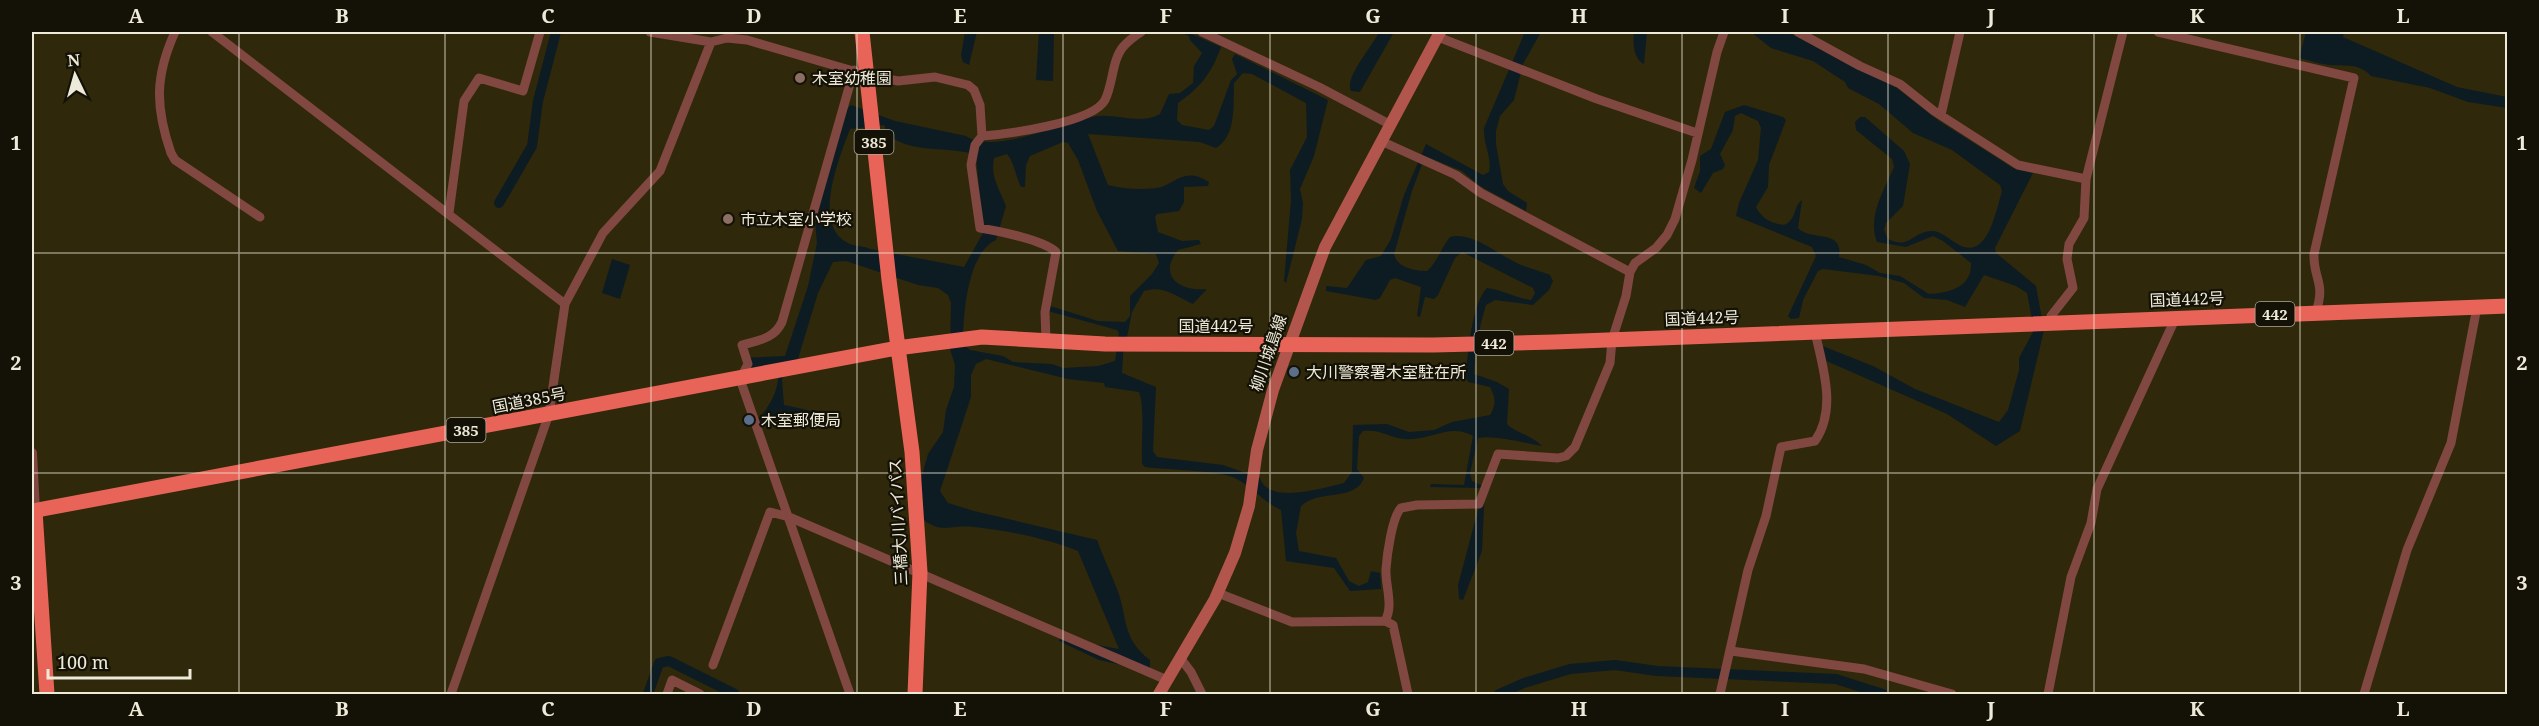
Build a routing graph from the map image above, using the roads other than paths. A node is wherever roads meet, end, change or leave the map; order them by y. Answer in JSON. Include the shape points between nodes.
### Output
{"nodes":[{"id":1,"x":175,"y":32,"type":"edge"},
{"id":2,"x":212,"y":32,"type":"edge"},
{"id":3,"x":540,"y":32,"type":"edge"},
{"id":4,"x":650,"y":32,"type":"edge"},
{"id":5,"x":862,"y":32,"type":"edge"},
{"id":6,"x":1141,"y":32,"type":"edge"},
{"id":7,"x":1202,"y":32,"type":"edge"},
{"id":8,"x":1724,"y":32,"type":"edge"},
{"id":9,"x":1798,"y":32,"type":"edge"},
{"id":10,"x":1960,"y":32,"type":"edge"},
{"id":11,"x":2123,"y":32,"type":"edge"},
{"id":12,"x":2158,"y":32,"type":"edge"},
{"id":13,"x":1439,"y":34,"type":"edge"},
{"id":14,"x":711,"y":42,"type":"junction"},
{"id":15,"x":860,"y":73,"type":"junction"},
{"id":16,"x":1941,"y":115,"type":"junction"},
{"id":17,"x":1391,"y":125,"type":"junction"},
{"id":18,"x":1697,"y":133,"type":"junction"},
{"id":19,"x":982,"y":136,"type":"junction"},
{"id":20,"x":1381,"y":141,"type":"junction"},
{"id":21,"x":2086,"y":179,"type":"junction"},
{"id":22,"x":449,"y":213,"type":"junction"},
{"id":23,"x":260,"y":218,"type":"dead end"},
{"id":24,"x":1630,"y":272,"type":"junction"},
{"id":25,"x":565,"y":304,"type":"junction"},
{"id":26,"x":2508,"y":306,"type":"edge"},
{"id":27,"x":2477,"y":307,"type":"junction"},
{"id":28,"x":2316,"y":312,"type":"junction"},
{"id":29,"x":2176,"y":317,"type":"junction"},
{"id":30,"x":2049,"y":324,"type":"junction"},
{"id":31,"x":1815,"y":332,"type":"junction"},
{"id":32,"x":1046,"y":340,"type":"junction"},
{"id":33,"x":1612,"y":340,"type":"junction"},
{"id":34,"x":1287,"y":344,"type":"junction"},
{"id":35,"x":897,"y":348,"type":"junction"},
{"id":36,"x":741,"y":379,"type":"junction"},
{"id":37,"x":549,"y":414,"type":"junction"},
{"id":38,"x":32,"y":453,"type":"edge"},
{"id":39,"x":33,"y":511,"type":"edge"},
{"id":40,"x":789,"y":517,"type":"junction"},
{"id":41,"x":920,"y":572,"type":"junction"},
{"id":42,"x":1218,"y":593,"type":"junction"},
{"id":43,"x":1385,"y":621,"type":"junction"},
{"id":44,"x":1731,"y":651,"type":"junction"},
{"id":45,"x":1181,"y":659,"type":"junction"},
{"id":46,"x":713,"y":665,"type":"dead end"},
{"id":47,"x":1167,"y":680,"type":"junction"},
{"id":48,"x":1720,"y":690,"type":"edge"},
{"id":49,"x":47,"y":694,"type":"edge"},
{"id":50,"x":451,"y":694,"type":"edge"},
{"id":51,"x":667,"y":694,"type":"edge"},
{"id":52,"x":700,"y":694,"type":"edge"},
{"id":53,"x":850,"y":694,"type":"edge"},
{"id":54,"x":915,"y":694,"type":"edge"},
{"id":55,"x":1159,"y":694,"type":"edge"},
{"id":56,"x":1202,"y":694,"type":"edge"},
{"id":57,"x":1408,"y":694,"type":"edge"},
{"id":58,"x":1952,"y":694,"type":"edge"},
{"id":59,"x":2048,"y":694,"type":"edge"},
{"id":60,"x":2364,"y":694,"type":"edge"}],
"edges":[{"from":1,"to":23,"type":"street","via":[[158,86],[159,106],[174,160]]},
{"from":2,"to":22,"type":"street"},
{"from":3,"to":22,"type":"street","via":[[523,91],[479,78],[464,101]]},
{"from":4,"to":14,"type":"street"},
{"from":5,"to":15,"type":"highway","number":"385"},
{"from":6,"to":19,"type":"street","via":[[1122,48],[1104,101],[1097,108],[1030,131]]},
{"from":7,"to":17,"type":"street"},
{"from":8,"to":18,"type":"street"},
{"from":9,"to":16,"type":"street","via":[[1900,84]]},
{"from":10,"to":16,"type":"street"},
{"from":11,"to":21,"type":"street"},
{"from":12,"to":28,"type":"street","via":[[2354,78],[2314,254],[2322,294]]},
{"from":13,"to":17,"type":"main road","name":"柳川城島線"},
{"from":13,"to":18,"type":"street","via":[[1598,99]]},
{"from":14,"to":15,"type":"street","via":[[721,38],[747,40]]},
{"from":14,"to":25,"type":"street","via":[[660,171],[603,233]]},
{"from":15,"to":19,"type":"street","via":[[898,81],[935,77],[968,85],[980,105]]},
{"from":15,"to":35,"type":"highway","number":"385"},
{"from":15,"to":36,"type":"street","via":[[782,322],[778,332],[768,338],[742,345],[748,364]]},
{"from":16,"to":21,"type":"street","via":[[2018,165]]},
{"from":17,"to":20,"type":"main road","name":"柳川城島線"},
{"from":18,"to":24,"type":"street","via":[[1675,219],[1656,248],[1635,263]]},
{"from":19,"to":32,"type":"street","via":[[971,165],[980,228],[1018,236],[1056,252],[1045,312]]},
{"from":20,"to":24,"type":"street","via":[[1456,174],[1481,193]]},
{"from":20,"to":34,"type":"main road","name":"柳川城島線","via":[[1325,247]]},
{"from":21,"to":30,"type":"street","via":[[2084,218],[2068,244],[2073,288]]},
{"from":22,"to":25,"type":"street"},
{"from":24,"to":33,"type":"street"},
{"from":25,"to":37,"type":"street"},
{"from":26,"to":27,"type":"highway","name":"国道442号","number":"442"},
{"from":27,"to":28,"type":"highway","name":"国道442号","number":"442"},
{"from":27,"to":60,"type":"street","via":[[2451,443],[2408,550]]},
{"from":28,"to":29,"type":"highway","name":"国道442号","number":"442"},
{"from":29,"to":30,"type":"highway","name":"国道442号","number":"442"},
{"from":29,"to":59,"type":"street","via":[[2097,489],[2091,523],[2071,577]]},
{"from":30,"to":31,"type":"highway","name":"国道442号","number":"442"},
{"from":31,"to":33,"type":"highway","name":"国道442号","number":"442"},
{"from":31,"to":44,"type":"street","via":[[1825,375],[1828,415],[1815,441],[1781,447]]},
{"from":32,"to":34,"type":"highway","name":"国道442号","number":"442","via":[[1105,344]]},
{"from":32,"to":35,"type":"highway","name":"国道442号","number":"442","via":[[982,337]]},
{"from":33,"to":34,"type":"highway","name":"国道442号","number":"442"},
{"from":33,"to":43,"type":"street","via":[[1610,363],[1570,453],[1558,458],[1498,454],[1479,504],[1405,506],[1397,512],[1386,568],[1389,614]]},
{"from":34,"to":42,"type":"main road","name":"柳川城島線","via":[[1264,420],[1242,533]]},
{"from":35,"to":36,"type":"highway","name":"国道385号","number":"385"},
{"from":35,"to":41,"type":"highway","name":"三橋大川バイパス","number":"385","via":[[912,452]]},
{"from":36,"to":37,"type":"highway","name":"国道385号","number":"385"},
{"from":36,"to":40,"type":"street"},
{"from":37,"to":39,"type":"highway","name":"国道385号","number":"385"},
{"from":37,"to":50,"type":"street"},
{"from":38,"to":39,"type":"street"},
{"from":39,"to":49,"type":"highway"},
{"from":40,"to":41,"type":"street"},
{"from":40,"to":46,"type":"street","via":[[770,512]]},
{"from":40,"to":53,"type":"street"},
{"from":41,"to":47,"type":"street"},
{"from":41,"to":54,"type":"highway","name":"三橋大川バイパス","number":"385"},
{"from":42,"to":43,"type":"street","via":[[1292,622]]},
{"from":42,"to":45,"type":"main road","name":"柳川城島線"},
{"from":43,"to":57,"type":"street","via":[[1393,625]]},
{"from":44,"to":48,"type":"street"},
{"from":44,"to":58,"type":"street","via":[[1864,669]]},
{"from":45,"to":47,"type":"main road","name":"柳川城島線"},
{"from":45,"to":56,"type":"street"},
{"from":47,"to":55,"type":"main road","name":"柳川城島線"},
{"from":51,"to":52,"type":"street","via":[[672,680]]}]}
